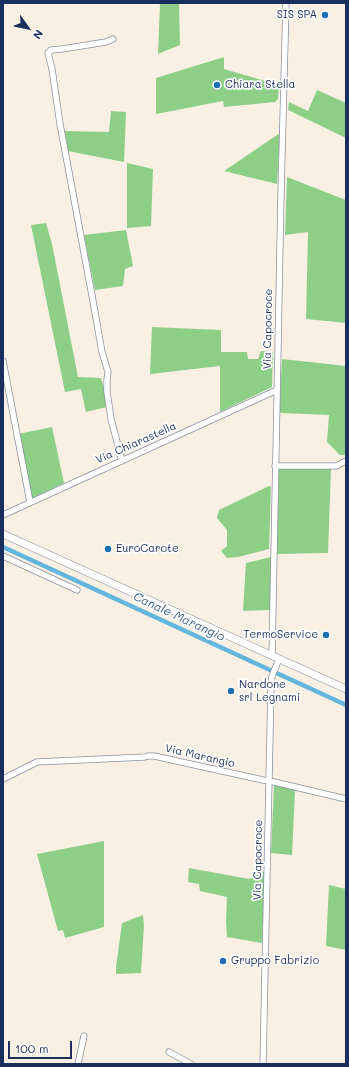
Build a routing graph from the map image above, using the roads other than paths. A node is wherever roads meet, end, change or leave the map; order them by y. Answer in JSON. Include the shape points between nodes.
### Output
{"nodes":[{"id":1,"x":286,"y":3,"type":"edge"},
{"id":2,"x":113,"y":40,"type":"dead end"},
{"id":3,"x":3,"y":361,"type":"edge"},
{"id":4,"x":277,"y":390,"type":"junction"},
{"id":5,"x":122,"y":460,"type":"junction"},
{"id":6,"x":346,"y":461,"type":"edge"},
{"id":7,"x":276,"y":466,"type":"junction"},
{"id":8,"x":30,"y":502,"type":"junction"},
{"id":9,"x":3,"y":515,"type":"edge"},
{"id":10,"x":3,"y":534,"type":"edge"},
{"id":11,"x":3,"y":556,"type":"edge"},
{"id":12,"x":77,"y":590,"type":"dead end"},
{"id":13,"x":272,"y":656,"type":"junction"},
{"id":14,"x":278,"y":661,"type":"junction"},
{"id":15,"x":346,"y":689,"type":"edge"},
{"id":16,"x":3,"y":779,"type":"edge"},
{"id":17,"x":270,"y":781,"type":"junction"},
{"id":18,"x":346,"y":799,"type":"edge"},
{"id":19,"x":84,"y":1036,"type":"dead end"},
{"id":20,"x":169,"y":1052,"type":"dead end"},
{"id":21,"x":78,"y":1064,"type":"edge"},
{"id":22,"x":191,"y":1064,"type":"edge"},
{"id":23,"x":263,"y":1064,"type":"edge"}],
"edges":[{"from":1,"to":4,"type":"street","name":"Via Capocroce"},
{"from":2,"to":5,"type":"street","via":[[51,50],[48,53],[102,352],[108,372],[107,392],[111,419]]},
{"from":3,"to":8,"type":"street"},
{"from":4,"to":5,"type":"street","name":"Via Chiarastella"},
{"from":4,"to":7,"type":"street","name":"Via Capocroce"},
{"from":5,"to":8,"type":"street","name":"Via Chiarastella"},
{"from":6,"to":7,"type":"street","via":[[336,466]]},
{"from":7,"to":13,"type":"street","name":"Via Capocroce"},
{"from":8,"to":9,"type":"street","name":"Via Chiarastella"},
{"from":10,"to":13,"type":"main road"},
{"from":11,"to":12,"type":"street"},
{"from":13,"to":14,"type":"main road"},
{"from":14,"to":15,"type":"main road"},
{"from":14,"to":17,"type":"street","name":"Via Capocroce","via":[[272,676]]},
{"from":16,"to":17,"type":"street","name":"Via Marangio","via":[[37,762],[154,756]]},
{"from":17,"to":18,"type":"street","name":"Via Marangio"},
{"from":17,"to":23,"type":"street","name":"Via Capocroce"},
{"from":19,"to":21,"type":"street"},
{"from":20,"to":22,"type":"street"}]}
